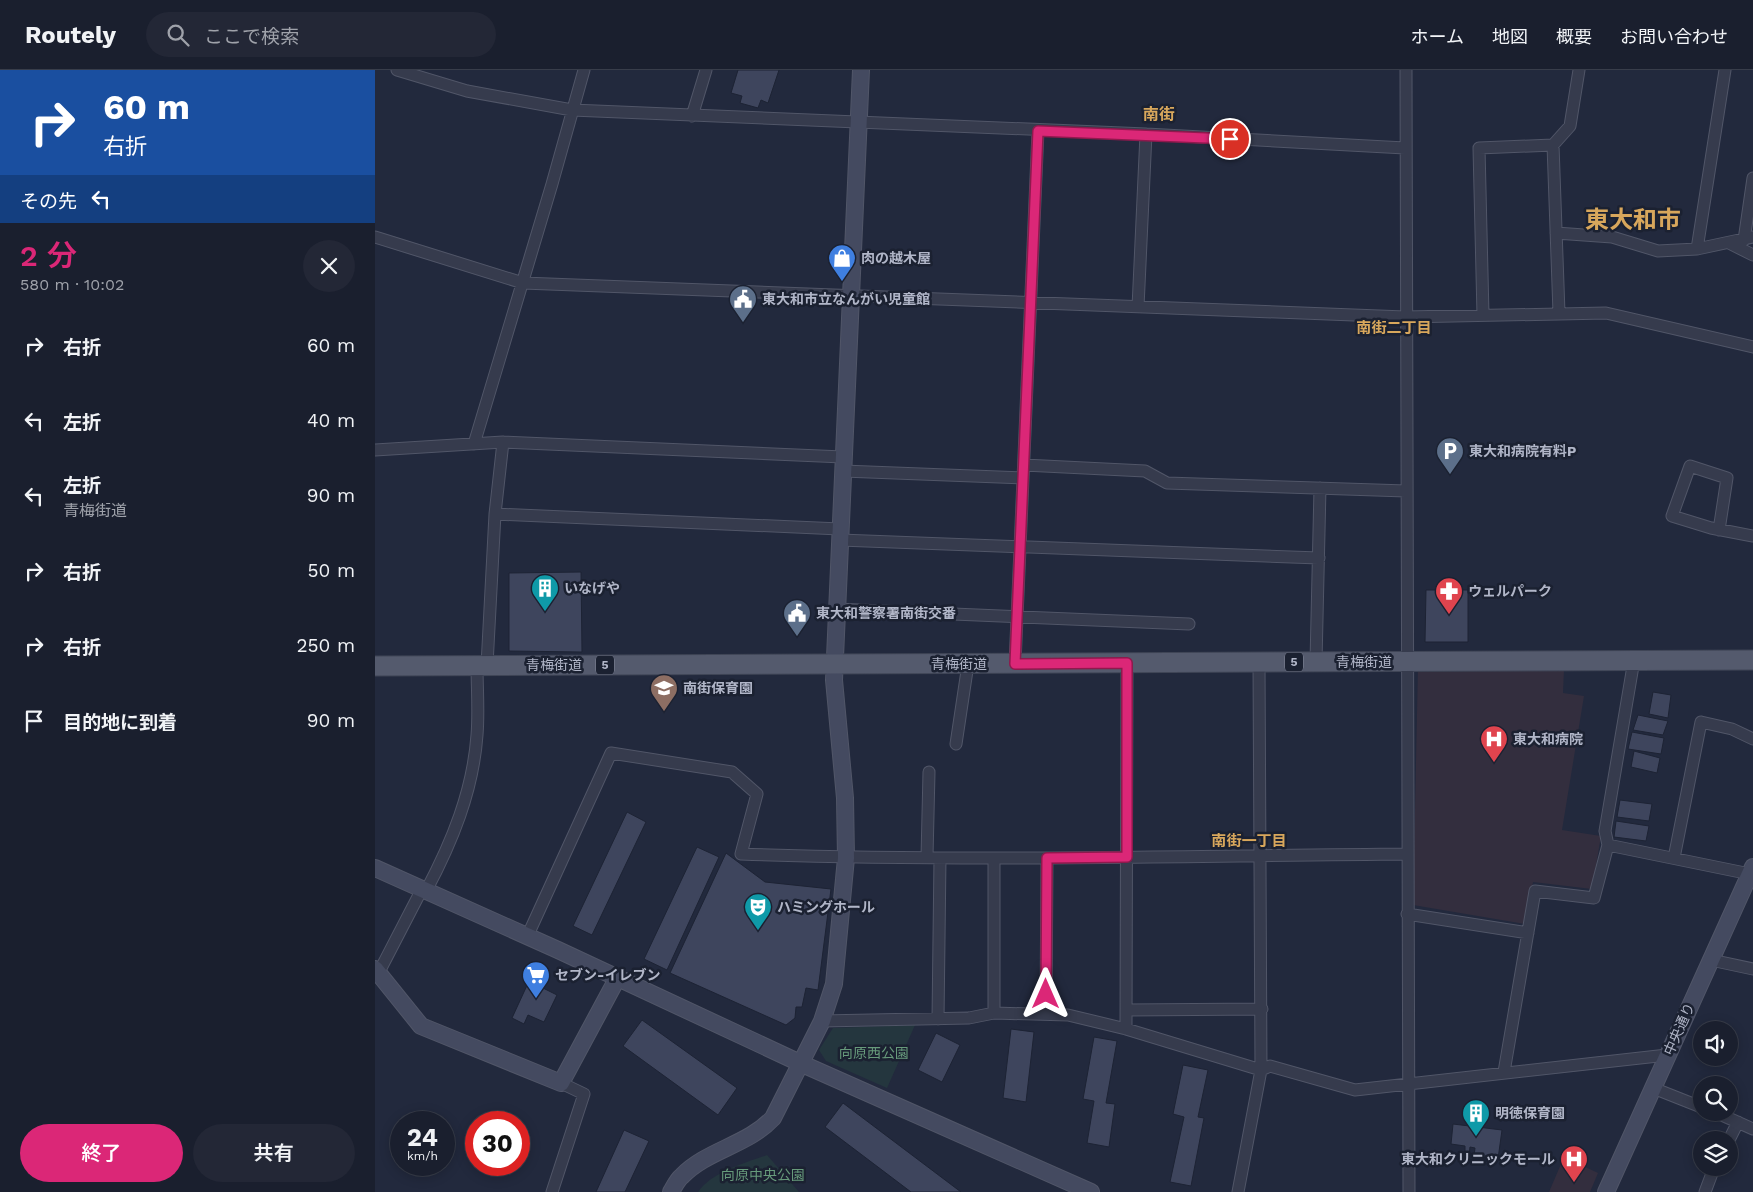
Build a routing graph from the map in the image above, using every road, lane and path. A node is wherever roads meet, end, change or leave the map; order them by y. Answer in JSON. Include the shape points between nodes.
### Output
{"nodes":[{"id":1,"x":397,"y":70,"type":"edge"},
{"id":2,"x":584,"y":70,"type":"edge"},
{"id":3,"x":706,"y":70,"type":"edge"},
{"id":4,"x":861,"y":70,"type":"edge"},
{"id":5,"x":1406,"y":70,"type":"edge"},
{"id":6,"x":1579,"y":70,"type":"edge"},
{"id":7,"x":1725,"y":70,"type":"edge"},
{"id":8,"x":573,"y":110,"type":"junction"},
{"id":9,"x":692,"y":116,"type":"junction"},
{"id":10,"x":859,"y":124,"type":"junction"},
{"id":11,"x":1038,"y":131,"type":"junction"},
{"id":12,"x":1146,"y":134,"type":"junction"},
{"id":13,"x":1553,"y":144,"type":"junction"},
{"id":14,"x":1405,"y":148,"type":"junction"},
{"id":15,"x":1753,"y":178,"type":"edge"},
{"id":16,"x":1556,"y":233,"type":"junction"},
{"id":17,"x":375,"y":237,"type":"edge"},
{"id":18,"x":1748,"y":239,"type":"edge"},
{"id":19,"x":1729,"y":244,"type":"junction"},
{"id":20,"x":1697,"y":249,"type":"junction"},
{"id":21,"x":1753,"y":255,"type":"edge"},
{"id":22,"x":523,"y":283,"type":"junction"},
{"id":23,"x":851,"y":296,"type":"junction"},
{"id":24,"x":1031,"y":303,"type":"junction"},
{"id":25,"x":1138,"y":307,"type":"junction"},
{"id":26,"x":1559,"y":313,"type":"junction"},
{"id":27,"x":1483,"y":315,"type":"junction"},
{"id":28,"x":1405,"y":317,"type":"junction"},
{"id":29,"x":1753,"y":347,"type":"edge"},
{"id":30,"x":503,"y":442,"type":"junction"},
{"id":31,"x":474,"y":444,"type":"junction"},
{"id":32,"x":375,"y":450,"type":"edge"},
{"id":33,"x":843,"y":464,"type":"junction"},
{"id":34,"x":1023,"y":465,"type":"junction"},
{"id":35,"x":1023,"y":478,"type":"junction"},
{"id":36,"x":1320,"y":488,"type":"junction"},
{"id":37,"x":1406,"y":491,"type":"junction"},
{"id":38,"x":495,"y":514,"type":"junction"},
{"id":39,"x":1719,"y":530,"type":"junction"},
{"id":40,"x":840,"y":535,"type":"junction"},
{"id":41,"x":1753,"y":536,"type":"edge"},
{"id":42,"x":1020,"y":547,"type":"junction"},
{"id":43,"x":1319,"y":558,"type":"junction"},
{"id":44,"x":837,"y":608,"type":"junction"},
{"id":45,"x":1017,"y":616,"type":"junction"},
{"id":46,"x":1189,"y":624,"type":"dead end"},
{"id":47,"x":1635,"y":660,"type":"junction"},
{"id":48,"x":1753,"y":660,"type":"edge"},
{"id":49,"x":1259,"y":662,"type":"junction"},
{"id":50,"x":1316,"y":662,"type":"junction"},
{"id":51,"x":1406,"y":662,"type":"junction"},
{"id":52,"x":1127,"y":663,"type":"junction"},
{"id":53,"x":834,"y":664,"type":"junction"},
{"id":54,"x":968,"y":664,"type":"junction"},
{"id":55,"x":1015,"y":664,"type":"junction"},
{"id":56,"x":482,"y":665,"type":"junction"},
{"id":57,"x":375,"y":666,"type":"edge"},
{"id":58,"x":1753,"y":738,"type":"edge"},
{"id":59,"x":956,"y":744,"type":"dead end"},
{"id":60,"x":929,"y":772,"type":"dead end"},
{"id":61,"x":1608,"y":846,"type":"junction"},
{"id":62,"x":1407,"y":854,"type":"junction"},
{"id":63,"x":1261,"y":855,"type":"junction"},
{"id":64,"x":927,"y":857,"type":"junction"},
{"id":65,"x":1127,"y":857,"type":"junction"},
{"id":66,"x":846,"y":858,"type":"junction"},
{"id":67,"x":941,"y":858,"type":"junction"},
{"id":68,"x":1047,"y":858,"type":"junction"},
{"id":69,"x":1675,"y":858,"type":"junction"},
{"id":70,"x":994,"y":859,"type":"junction"},
{"id":71,"x":375,"y":868,"type":"edge"},
{"id":72,"x":1751,"y":871,"type":"edge"},
{"id":73,"x":424,"y":890,"type":"junction"},
{"id":74,"x":1407,"y":914,"type":"junction"},
{"id":75,"x":1528,"y":934,"type":"junction"},
{"id":76,"x":527,"y":937,"type":"junction"},
{"id":77,"x":1711,"y":960,"type":"junction"},
{"id":78,"x":1753,"y":969,"type":"edge"},
{"id":79,"x":377,"y":971,"type":"edge"},
{"id":80,"x":618,"y":977,"type":"junction"},
{"id":81,"x":1262,"y":1009,"type":"junction"},
{"id":82,"x":1127,"y":1010,"type":"junction"},
{"id":83,"x":994,"y":1013,"type":"junction"},
{"id":84,"x":1046,"y":1014,"type":"junction"},
{"id":85,"x":938,"y":1019,"type":"junction"},
{"id":86,"x":823,"y":1021,"type":"junction"},
{"id":87,"x":1126,"y":1028,"type":"junction"},
{"id":88,"x":1667,"y":1055,"type":"junction"},
{"id":89,"x":800,"y":1063,"type":"junction"},
{"id":90,"x":1261,"y":1070,"type":"junction"},
{"id":91,"x":1504,"y":1072,"type":"junction"},
{"id":92,"x":561,"y":1083,"type":"junction"},
{"id":93,"x":1408,"y":1083,"type":"junction"},
{"id":94,"x":1653,"y":1088,"type":"junction"},
{"id":95,"x":1693,"y":1104,"type":"edge"},
{"id":96,"x":1738,"y":1122,"type":"joint"},
{"id":97,"x":1753,"y":1130,"type":"edge"},
{"id":98,"x":1734,"y":1131,"type":"edge"},
{"id":99,"x":1712,"y":1176,"type":"edge"},
{"id":100,"x":552,"y":1192,"type":"edge"},
{"id":101,"x":671,"y":1192,"type":"edge"},
{"id":102,"x":1089,"y":1192,"type":"edge"},
{"id":103,"x":1238,"y":1192,"type":"edge"},
{"id":104,"x":1409,"y":1192,"type":"edge"},
{"id":105,"x":1606,"y":1192,"type":"edge"},
{"id":106,"x":1705,"y":1192,"type":"edge"}],
"edges":[{"from":1,"to":8,"type":"street","via":[[467,91]]},
{"from":2,"to":8,"type":"street"},
{"from":3,"to":9,"type":"street"},
{"from":4,"to":10,"type":"street"},
{"from":5,"to":14,"type":"street"},
{"from":6,"to":13,"type":"street","via":[[1570,126]]},
{"from":7,"to":20,"type":"street"},
{"from":8,"to":9,"type":"street"},
{"from":8,"to":22,"type":"street"},
{"from":9,"to":10,"type":"street"},
{"from":10,"to":11,"type":"street"},
{"from":10,"to":23,"type":"street"},
{"from":11,"to":12,"type":"street"},
{"from":11,"to":24,"type":"street"},
{"from":12,"to":14,"type":"street"},
{"from":12,"to":25,"type":"street"},
{"from":13,"to":16,"type":"street"},
{"from":13,"to":27,"type":"street","via":[[1479,148]]},
{"from":14,"to":28,"type":"street"},
{"from":15,"to":18,"type":"street"},
{"from":16,"to":20,"type":"street","via":[[1612,237],[1658,251]]},
{"from":16,"to":26,"type":"street"},
{"from":17,"to":22,"type":"street"},
{"from":18,"to":19,"type":"street"},
{"from":19,"to":20,"type":"street"},
{"from":19,"to":21,"type":"street"},
{"from":22,"to":23,"type":"street"},
{"from":22,"to":31,"type":"street"},
{"from":23,"to":24,"type":"street"},
{"from":23,"to":33,"type":"street"},
{"from":24,"to":25,"type":"street"},
{"from":24,"to":34,"type":"street"},
{"from":25,"to":28,"type":"street"},
{"from":26,"to":27,"type":"street"},
{"from":26,"to":29,"type":"street","via":[[1607,313]]},
{"from":27,"to":28,"type":"street"},
{"from":28,"to":37,"type":"street"},
{"from":30,"to":31,"type":"street"},
{"from":30,"to":33,"type":"street"},
{"from":30,"to":38,"type":"street"},
{"from":31,"to":32,"type":"street"},
{"from":33,"to":35,"type":"street"},
{"from":33,"to":40,"type":"street"},
{"from":34,"to":35,"type":"street"},
{"from":34,"to":36,"type":"street","via":[[1145,471],[1167,483]]},
{"from":35,"to":42,"type":"street"},
{"from":36,"to":37,"type":"street"},
{"from":36,"to":43,"type":"street"},
{"from":37,"to":51,"type":"street"},
{"from":38,"to":40,"type":"street"},
{"from":38,"to":56,"type":"street"},
{"from":39,"to":39,"type":"street","via":[[1727,478],[1690,466],[1672,516]]},
{"from":39,"to":41,"type":"street"},
{"from":40,"to":42,"type":"street"},
{"from":40,"to":44,"type":"street"},
{"from":42,"to":43,"type":"street"},
{"from":42,"to":45,"type":"street"},
{"from":43,"to":50,"type":"street"},
{"from":44,"to":45,"type":"street"},
{"from":44,"to":53,"type":"street"},
{"from":45,"to":46,"type":"street"},
{"from":45,"to":55,"type":"street"},
{"from":47,"to":48,"type":"main road","name":"青梅街道","number":"5"},
{"from":47,"to":51,"type":"main road","name":"青梅街道","number":"5"},
{"from":47,"to":61,"type":"street","via":[[1605,831]]},
{"from":49,"to":50,"type":"main road","name":"青梅街道","number":"5"},
{"from":49,"to":52,"type":"main road","name":"青梅街道","number":"5"},
{"from":49,"to":63,"type":"street"},
{"from":50,"to":51,"type":"main road","name":"青梅街道","number":"5"},
{"from":51,"to":62,"type":"street"},
{"from":52,"to":55,"type":"main road","name":"青梅街道","number":"5"},
{"from":52,"to":65,"type":"street"},
{"from":53,"to":54,"type":"main road","name":"青梅街道","number":"5"},
{"from":53,"to":56,"type":"main road","name":"青梅街道","number":"5"},
{"from":53,"to":66,"type":"street","via":[[845,798]]},
{"from":54,"to":55,"type":"main road","name":"青梅街道","number":"5"},
{"from":54,"to":59,"type":"street"},
{"from":56,"to":57,"type":"main road","name":"青梅街道","number":"5"},
{"from":56,"to":73,"type":"street","via":[[477,738],[467,790],[457,825]]},
{"from":58,"to":69,"type":"street","via":[[1701,722]]},
{"from":60,"to":64,"type":"street"},
{"from":61,"to":69,"type":"street"},
{"from":61,"to":75,"type":"street","via":[[1594,898],[1535,891]]},
{"from":62,"to":63,"type":"street"},
{"from":62,"to":74,"type":"street"},
{"from":63,"to":65,"type":"street"},
{"from":63,"to":81,"type":"street"},
{"from":64,"to":66,"type":"street"},
{"from":64,"to":67,"type":"street"},
{"from":65,"to":68,"type":"street"},
{"from":65,"to":82,"type":"street"},
{"from":66,"to":76,"type":"street","via":[[741,854],[757,794],[732,772],[611,753]]},
{"from":66,"to":86,"type":"street","via":[[835,984]]},
{"from":67,"to":70,"type":"street"},
{"from":67,"to":85,"type":"street"},
{"from":68,"to":70,"type":"street"},
{"from":68,"to":84,"type":"street"},
{"from":69,"to":72,"type":"street"},
{"from":70,"to":83,"type":"street"},
{"from":71,"to":73,"type":"street"},
{"from":72,"to":77,"type":"street","name":"中央通り"},
{"from":73,"to":76,"type":"street"},
{"from":73,"to":79,"type":"street"},
{"from":74,"to":75,"type":"street"},
{"from":74,"to":93,"type":"street"},
{"from":75,"to":91,"type":"street"},
{"from":76,"to":80,"type":"street"},
{"from":77,"to":78,"type":"street"},
{"from":77,"to":88,"type":"street","name":"中央通り"},
{"from":79,"to":92,"type":"street","via":[[421,1026]]},
{"from":80,"to":89,"type":"street"},
{"from":80,"to":92,"type":"street"},
{"from":81,"to":82,"type":"street"},
{"from":81,"to":90,"type":"street"},
{"from":82,"to":87,"type":"street"},
{"from":83,"to":84,"type":"street"},
{"from":83,"to":85,"type":"street"},
{"from":84,"to":87,"type":"street","via":[[1068,1014]]},
{"from":85,"to":86,"type":"street"},
{"from":86,"to":89,"type":"street"},
{"from":87,"to":90,"type":"street"},
{"from":88,"to":91,"type":"street"},
{"from":88,"to":94,"type":"street","name":"中央通り"},
{"from":89,"to":101,"type":"street","via":[[773,1118],[762,1129],[695,1166],[682,1176]]},
{"from":89,"to":102,"type":"street"},
{"from":90,"to":93,"type":"street","via":[[1270,1066],[1355,1090]]},
{"from":90,"to":103,"type":"street"},
{"from":91,"to":93,"type":"street"},
{"from":92,"to":100,"type":"street","via":[[584,1094]]},
{"from":93,"to":104,"type":"street"},
{"from":94,"to":95,"type":"street"},
{"from":94,"to":105,"type":"street","name":"中央通り"},
{"from":96,"to":97,"type":"street"},
{"from":96,"to":98,"type":"street"},
{"from":99,"to":106,"type":"street"}]}
